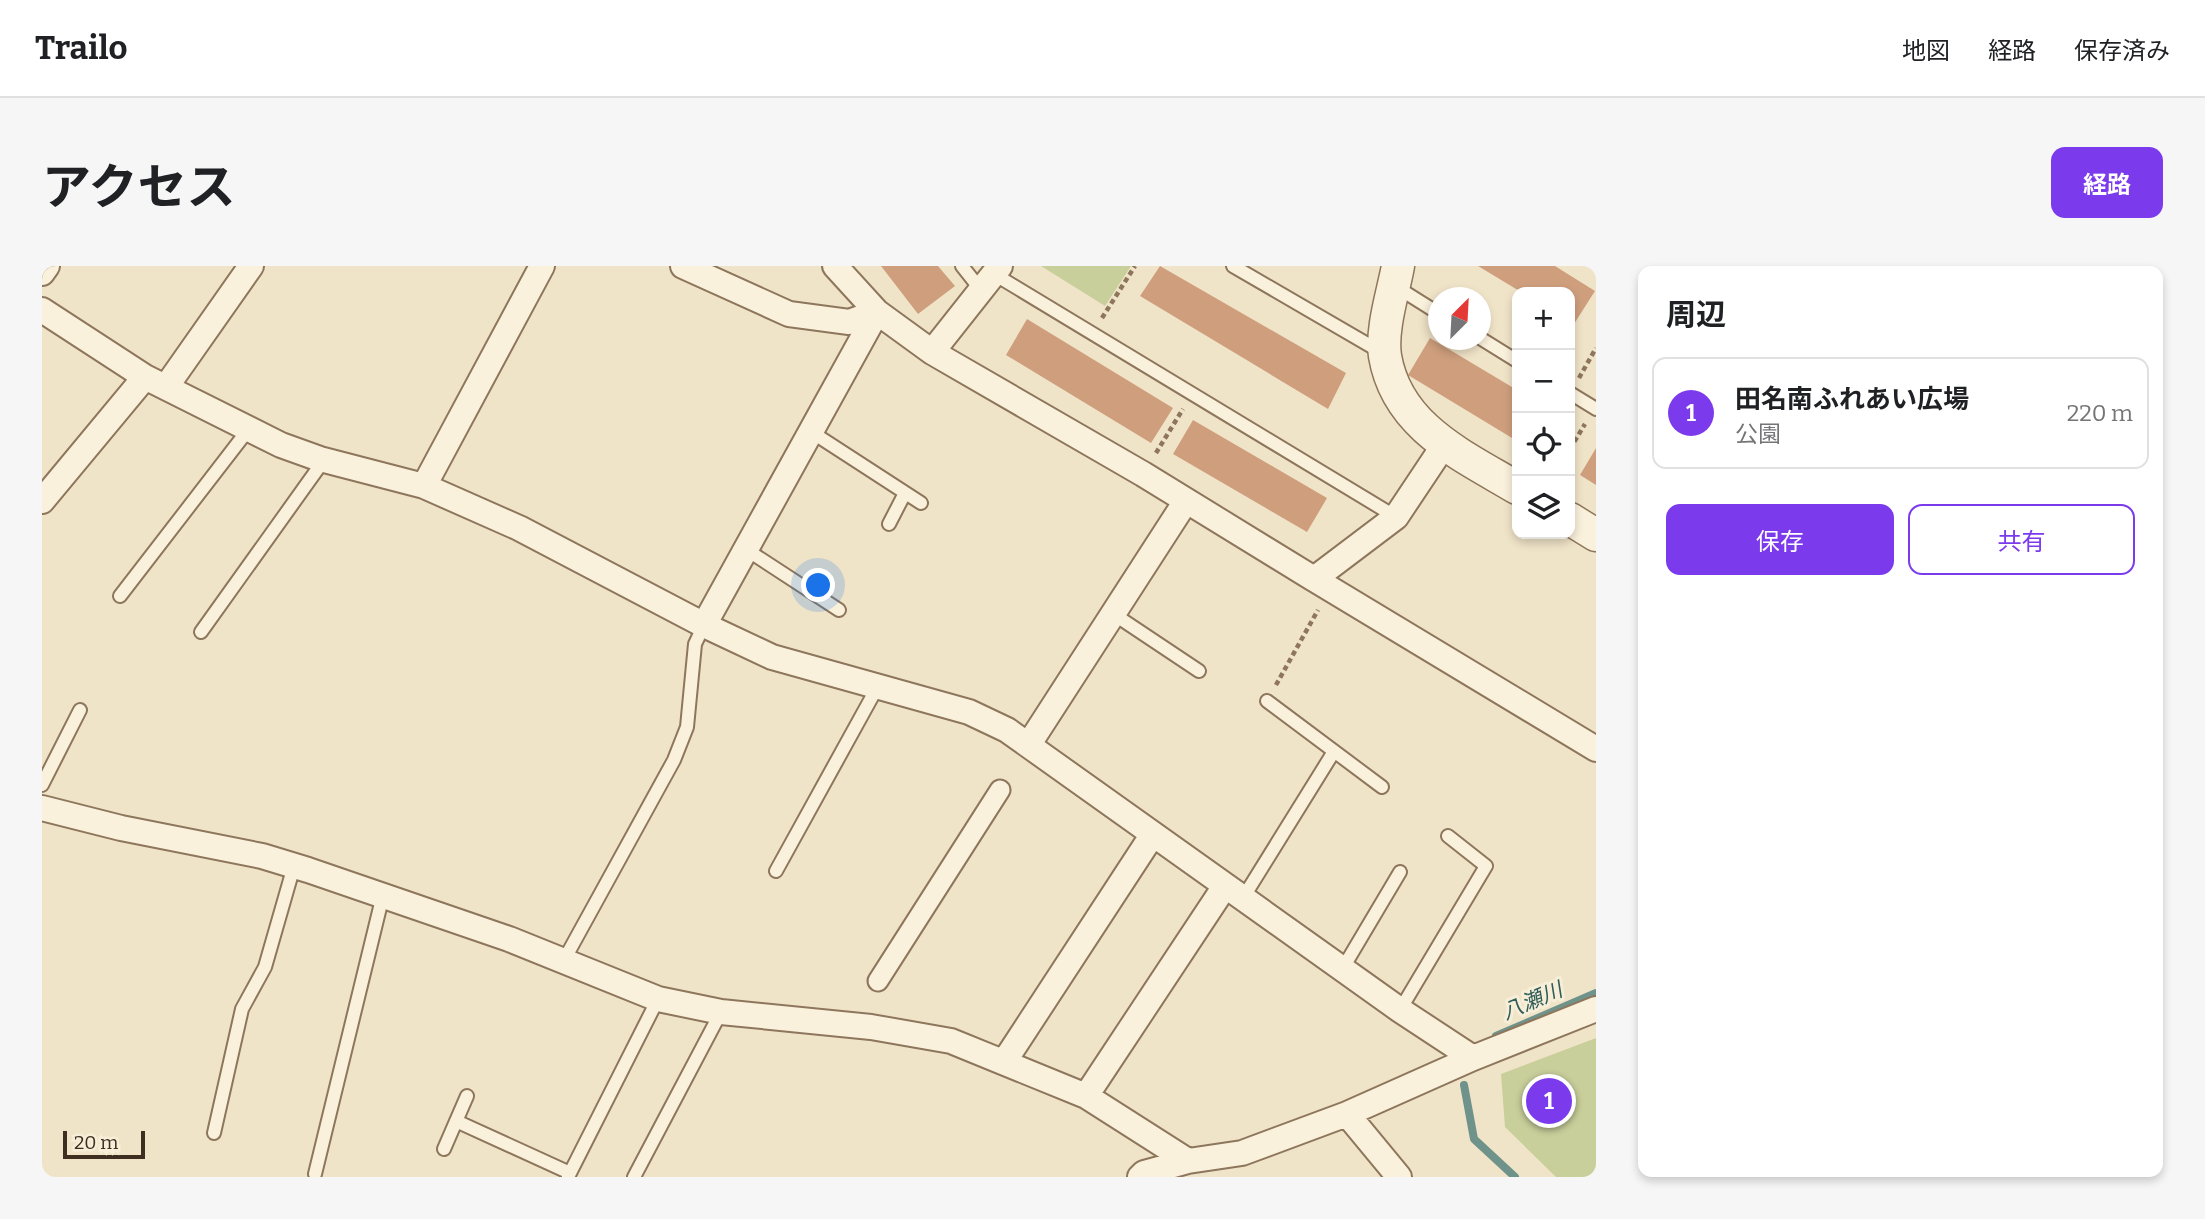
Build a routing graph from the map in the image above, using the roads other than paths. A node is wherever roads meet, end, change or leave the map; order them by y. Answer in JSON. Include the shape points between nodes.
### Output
{"nodes":[{"id":1,"x":47,"y":266,"type":"edge"},
{"id":2,"x":251,"y":266,"type":"edge"},
{"id":3,"x":542,"y":266,"type":"edge"},
{"id":4,"x":683,"y":266,"type":"edge"},
{"id":5,"x":835,"y":266,"type":"edge"},
{"id":6,"x":962,"y":266,"type":"edge"},
{"id":7,"x":1233,"y":266,"type":"edge"},
{"id":8,"x":42,"y":272,"type":"edge"},
{"id":9,"x":1396,"y":276,"type":"edge"},
{"id":10,"x":991,"y":277,"type":"edge"},
{"id":11,"x":1428,"y":304,"type":"edge"},
{"id":12,"x":42,"y":310,"type":"edge"},
{"id":13,"x":877,"y":312,"type":"junction"},
{"id":14,"x":1491,"y":345,"type":"edge"},
{"id":15,"x":932,"y":352,"type":"junction"},
{"id":16,"x":1385,"y":355,"type":"junction"},
{"id":17,"x":1512,"y":358,"type":"edge"},
{"id":18,"x":155,"y":382,"type":"junction"},
{"id":19,"x":1575,"y":396,"type":"edge"},
{"id":20,"x":1595,"y":409,"type":"edge"},
{"id":21,"x":248,"y":430,"type":"junction"},
{"id":22,"x":810,"y":431,"type":"junction"},
{"id":23,"x":1444,"y":445,"type":"junction"},
{"id":24,"x":324,"y":460,"type":"junction"},
{"id":25,"x":1512,"y":485,"type":"edge"},
{"id":26,"x":424,"y":486,"type":"junction"},
{"id":27,"x":905,"y":493,"type":"junction"},
{"id":28,"x":42,"y":501,"type":"edge"},
{"id":29,"x":1186,"y":502,"type":"junction"},
{"id":30,"x":921,"y":503,"type":"dead end"},
{"id":31,"x":1396,"y":517,"type":"junction"},
{"id":32,"x":1575,"y":522,"type":"edge"},
{"id":33,"x":889,"y":524,"type":"dead end"},
{"id":34,"x":1596,"y":534,"type":"edge"},
{"id":35,"x":744,"y":548,"type":"junction"},
{"id":36,"x":1322,"y":584,"type":"junction"},
{"id":37,"x":120,"y":596,"type":"dead end"},
{"id":38,"x":839,"y":610,"type":"dead end"},
{"id":39,"x":1112,"y":613,"type":"junction"},
{"id":40,"x":704,"y":625,"type":"junction"},
{"id":41,"x":201,"y":632,"type":"dead end"},
{"id":42,"x":1199,"y":671,"type":"dead end"},
{"id":43,"x":878,"y":686,"type":"junction"},
{"id":44,"x":1267,"y":701,"type":"road end"},
{"id":45,"x":80,"y":710,"type":"dead end"},
{"id":46,"x":1029,"y":744,"type":"junction"},
{"id":47,"x":1596,"y":749,"type":"edge"},
{"id":48,"x":1334,"y":753,"type":"junction"},
{"id":49,"x":42,"y":785,"type":"edge"},
{"id":50,"x":1382,"y":787,"type":"dead end"},
{"id":51,"x":1000,"y":790,"type":"dead end"},
{"id":52,"x":42,"y":808,"type":"edge"},
{"id":53,"x":1153,"y":834,"type":"junction"},
{"id":54,"x":1448,"y":836,"type":"dead end"},
{"id":55,"x":294,"y":866,"type":"junction"},
{"id":56,"x":776,"y":871,"type":"dead end"},
{"id":57,"x":1400,"y":872,"type":"dead end"},
{"id":58,"x":1234,"y":892,"type":"junction"},
{"id":59,"x":383,"y":895,"type":"junction"},
{"id":60,"x":563,"y":962,"type":"junction"},
{"id":61,"x":1343,"y":968,"type":"junction"},
{"id":62,"x":878,"y":981,"type":"dead end"},
{"id":63,"x":658,"y":999,"type":"junction"},
{"id":64,"x":1596,"y":1009,"type":"edge"},
{"id":65,"x":1400,"y":1010,"type":"junction"},
{"id":66,"x":720,"y":1012,"type":"junction"},
{"id":67,"x":1473,"y":1058,"type":"junction"},
{"id":68,"x":1004,"y":1062,"type":"junction"},
{"id":69,"x":467,"y":1096,"type":"dead end"},
{"id":70,"x":1086,"y":1096,"type":"junction"},
{"id":71,"x":1347,"y":1114,"type":"junction"},
{"id":72,"x":456,"y":1121,"type":"junction"},
{"id":73,"x":214,"y":1133,"type":"dead end"},
{"id":74,"x":444,"y":1149,"type":"dead end"},
{"id":75,"x":1188,"y":1161,"type":"junction"},
{"id":76,"x":315,"y":1174,"type":"dead end"},
{"id":77,"x":569,"y":1175,"type":"edge"},
{"id":78,"x":634,"y":1177,"type":"edge"},
{"id":79,"x":1140,"y":1177,"type":"edge"},
{"id":80,"x":1399,"y":1177,"type":"edge"}],
"edges":[{"from":1,"to":8,"type":"street"},
{"from":2,"to":18,"type":"street"},
{"from":3,"to":26,"type":"street"},
{"from":4,"to":13,"type":"street","via":[[789,314],[849,323]]},
{"from":5,"to":13,"type":"street"},
{"from":6,"to":10,"type":"lane"},
{"from":7,"to":16,"type":"lane"},
{"from":9,"to":11,"type":"lane"},
{"from":9,"to":16,"type":"street"},
{"from":10,"to":15,"type":"street"},
{"from":10,"to":31,"type":"lane"},
{"from":12,"to":18,"type":"street"},
{"from":13,"to":15,"type":"street"},
{"from":13,"to":22,"type":"street"},
{"from":14,"to":17,"type":"lane"},
{"from":15,"to":29,"type":"street"},
{"from":16,"to":23,"type":"street","via":[[1394,387],[1407,410]]},
{"from":18,"to":21,"type":"street"},
{"from":18,"to":28,"type":"street"},
{"from":19,"to":20,"type":"lane"},
{"from":21,"to":24,"type":"street"},
{"from":21,"to":37,"type":"lane"},
{"from":22,"to":27,"type":"lane"},
{"from":22,"to":35,"type":"street"},
{"from":23,"to":25,"type":"street"},
{"from":23,"to":31,"type":"street"},
{"from":24,"to":26,"type":"street"},
{"from":24,"to":41,"type":"lane"},
{"from":26,"to":40,"type":"street","via":[[519,528]]},
{"from":27,"to":30,"type":"lane"},
{"from":27,"to":33,"type":"lane"},
{"from":29,"to":36,"type":"street"},
{"from":29,"to":39,"type":"street"},
{"from":31,"to":36,"type":"street"},
{"from":32,"to":34,"type":"street"},
{"from":35,"to":38,"type":"lane"},
{"from":35,"to":40,"type":"street"},
{"from":36,"to":47,"type":"street"},
{"from":39,"to":42,"type":"lane"},
{"from":39,"to":46,"type":"street"},
{"from":40,"to":43,"type":"street","via":[[799,667]]},
{"from":40,"to":60,"type":"lane","via":[[691,668],[687,727],[674,760]]},
{"from":43,"to":46,"type":"street","via":[[969,712]]},
{"from":43,"to":56,"type":"lane"},
{"from":44,"to":48,"type":"lane"},
{"from":45,"to":49,"type":"lane"},
{"from":46,"to":53,"type":"street"},
{"from":48,"to":50,"type":"lane"},
{"from":48,"to":58,"type":"lane"},
{"from":51,"to":62,"type":"street"},
{"from":52,"to":55,"type":"street"},
{"from":53,"to":58,"type":"street"},
{"from":53,"to":68,"type":"street"},
{"from":54,"to":65,"type":"lane","via":[[1486,866]]},
{"from":55,"to":59,"type":"street"},
{"from":55,"to":73,"type":"lane","via":[[265,967],[242,1009]]},
{"from":57,"to":61,"type":"lane"},
{"from":58,"to":61,"type":"street"},
{"from":58,"to":70,"type":"street"},
{"from":59,"to":60,"type":"street"},
{"from":59,"to":76,"type":"lane"},
{"from":60,"to":63,"type":"street"},
{"from":61,"to":65,"type":"street"},
{"from":63,"to":66,"type":"street"},
{"from":63,"to":77,"type":"lane"},
{"from":64,"to":67,"type":"street"},
{"from":65,"to":67,"type":"street"},
{"from":66,"to":68,"type":"street","via":[[871,1027],[951,1041]]},
{"from":66,"to":78,"type":"lane"},
{"from":67,"to":71,"type":"street"},
{"from":68,"to":70,"type":"street"},
{"from":69,"to":72,"type":"lane"},
{"from":70,"to":75,"type":"street"},
{"from":71,"to":75,"type":"street","via":[[1242,1153]]},
{"from":71,"to":80,"type":"street"},
{"from":72,"to":74,"type":"lane"},
{"from":72,"to":77,"type":"lane"},
{"from":75,"to":79,"type":"street"}]}
